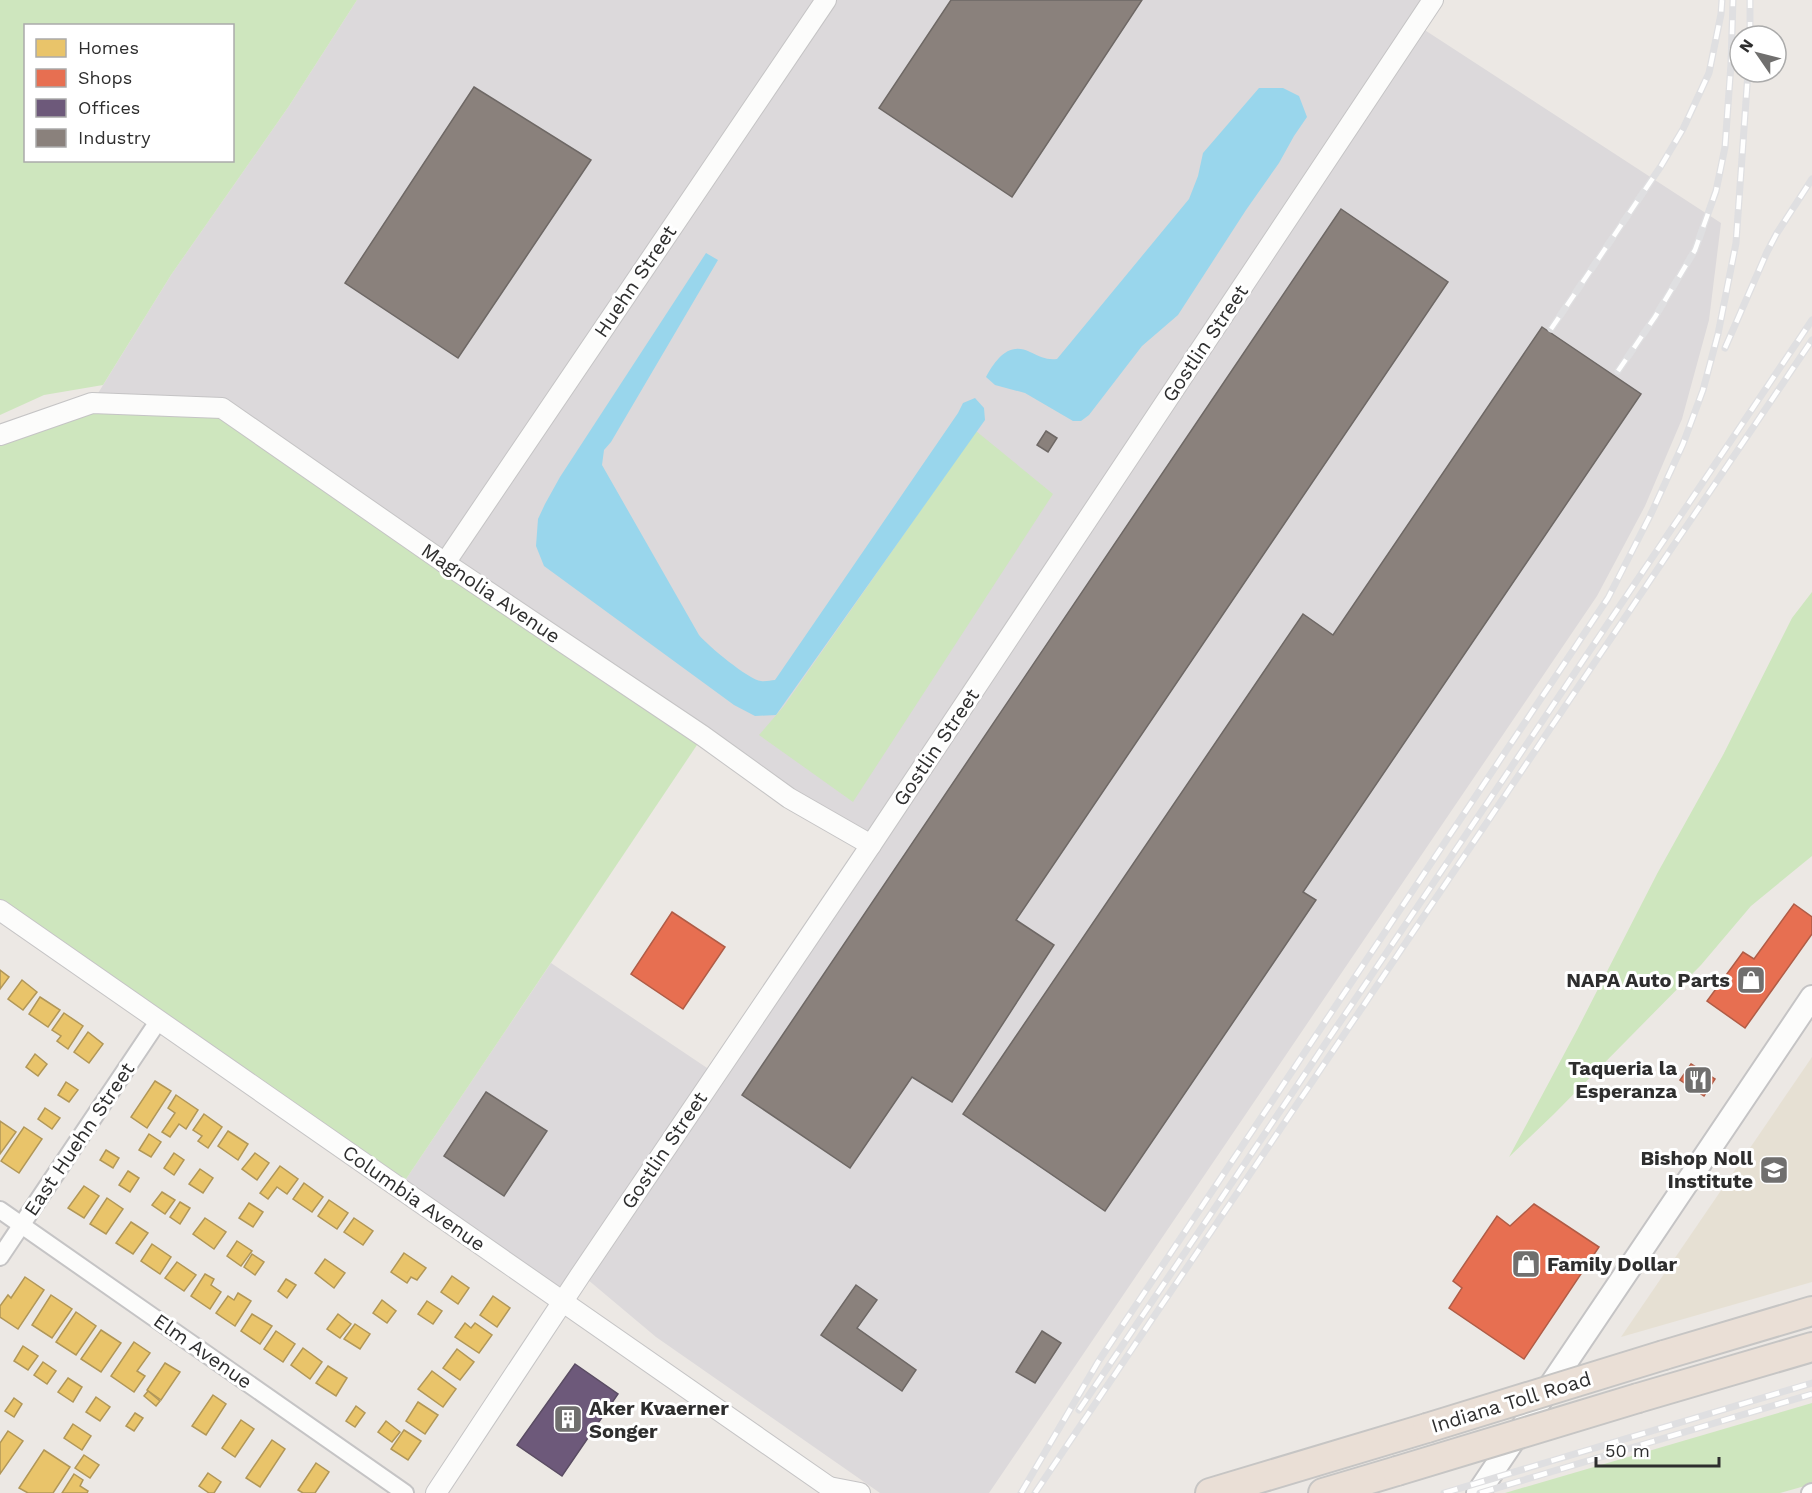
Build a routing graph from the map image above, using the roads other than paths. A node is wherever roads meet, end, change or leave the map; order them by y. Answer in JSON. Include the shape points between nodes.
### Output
{"nodes":[{"id":1,"x":826,"y":0,"type":"edge"},
{"id":2,"x":1433,"y":0,"type":"edge"},
{"id":3,"x":0,"y":435,"type":"edge"},
{"id":4,"x":445,"y":563,"type":"junction"},
{"id":5,"x":871,"y":845,"type":"junction"},
{"id":6,"x":0,"y":910,"type":"edge"},
{"id":7,"x":1812,"y":997,"type":"edge"},
{"id":8,"x":159,"y":1020,"type":"junction"},
{"id":9,"x":0,"y":1210,"type":"edge"},
{"id":10,"x":21,"y":1225,"type":"junction"},
{"id":11,"x":0,"y":1257,"type":"edge"},
{"id":12,"x":563,"y":1302,"type":"junction"},
{"id":13,"x":1812,"y":1311,"type":"edge"},
{"id":14,"x":1812,"y":1347,"type":"edge"},
{"id":15,"x":831,"y":1490,"type":"edge"},
{"id":16,"x":405,"y":1493,"type":"edge"},
{"id":17,"x":436,"y":1493,"type":"edge"},
{"id":18,"x":860,"y":1493,"type":"edge"},
{"id":19,"x":1210,"y":1493,"type":"edge"},
{"id":20,"x":1323,"y":1493,"type":"edge"},
{"id":21,"x":1478,"y":1493,"type":"edge"}],
"edges":[{"from":1,"to":4,"type":"street","name":"Huehn Street"},
{"from":2,"to":5,"type":"street","name":"Gostlin Street"},
{"from":3,"to":4,"type":"street","name":"Magnolia Avenue","via":[[92,403],[222,408]]},
{"from":4,"to":5,"type":"street","name":"Magnolia Avenue","via":[[789,798]]},
{"from":5,"to":12,"type":"street","name":"Gostlin Street"},
{"from":6,"to":8,"type":"street","name":"Columbia Avenue"},
{"from":7,"to":21,"type":"main road"},
{"from":8,"to":10,"type":"street","name":"East Huehn Street"},
{"from":8,"to":12,"type":"street","name":"Columbia Avenue"},
{"from":9,"to":10,"type":"street","name":"Elm Avenue"},
{"from":10,"to":11,"type":"street","name":"East Huehn Street"},
{"from":10,"to":16,"type":"street","name":"Elm Avenue"},
{"from":12,"to":15,"type":"street","name":"Columbia Avenue"},
{"from":12,"to":17,"type":"street","name":"Gostlin Street"},
{"from":13,"to":19,"type":"highway","name":"Indiana Toll Road","bridge":true},
{"from":14,"to":20,"type":"highway","name":"Indiana Toll Road","bridge":true},
{"from":15,"to":18,"type":"street","name":"Columbia Avenue"}]}
